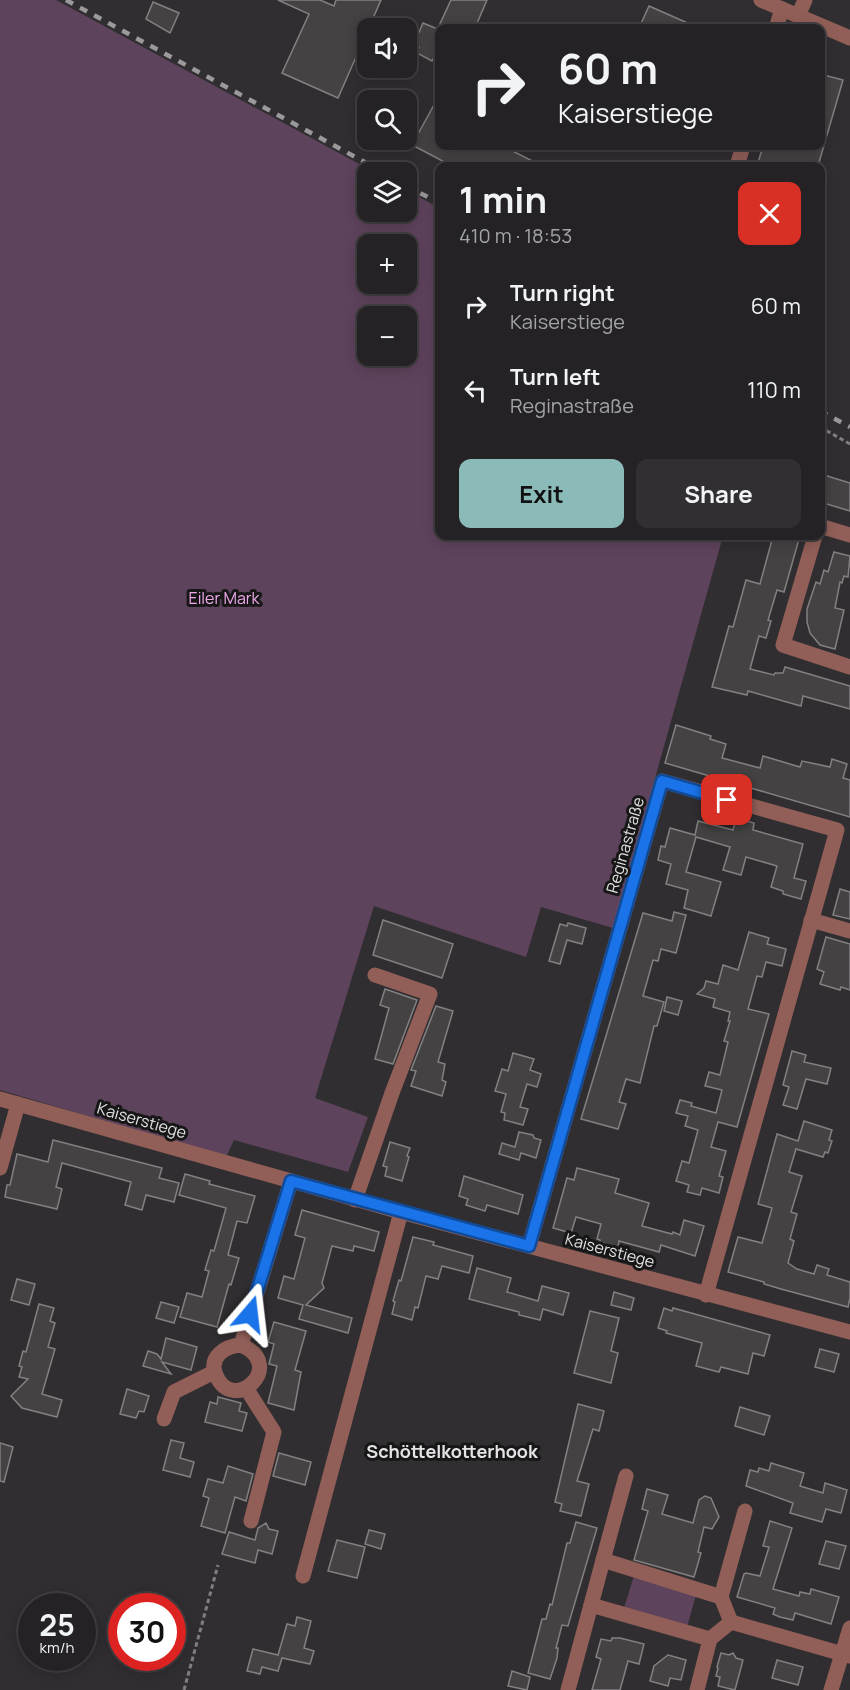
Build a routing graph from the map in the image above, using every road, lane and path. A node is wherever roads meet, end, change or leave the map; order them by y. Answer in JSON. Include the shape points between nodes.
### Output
{"nodes":[{"id":1,"x":761,"y":0,"type":"edge"},
{"id":2,"x":805,"y":0,"type":"edge"},
{"id":3,"x":782,"y":9,"type":"junction"},
{"id":4,"x":798,"y":16,"type":"junction"},
{"id":5,"x":777,"y":24,"type":"edge"},
{"id":6,"x":817,"y":24,"type":"edge"},
{"id":7,"x":825,"y":27,"type":"edge"},
{"id":8,"x":850,"y":38,"type":"edge"},
{"id":9,"x":825,"y":430,"type":"edge"},
{"id":10,"x":850,"y":444,"type":"edge"},
{"id":11,"x":825,"y":528,"type":"edge"},
{"id":12,"x":850,"y":535,"type":"edge"},
{"id":13,"x":814,"y":540,"type":"edge"},
{"id":14,"x":850,"y":667,"type":"edge"},
{"id":15,"x":811,"y":920,"type":"junction"},
{"id":16,"x":850,"y":931,"type":"edge"},
{"id":17,"x":375,"y":975,"type":"dead end"},
{"id":18,"x":0,"y":1099,"type":"edge"},
{"id":19,"x":18,"y":1104,"type":"junction"},
{"id":20,"x":0,"y":1168,"type":"edge"},
{"id":21,"x":291,"y":1181,"type":"junction"},
{"id":22,"x":355,"y":1200,"type":"junction"},
{"id":23,"x":401,"y":1212,"type":"junction"},
{"id":24,"x":529,"y":1246,"type":"junction"},
{"id":25,"x":706,"y":1295,"type":"junction"},
{"id":26,"x":850,"y":1332,"type":"edge"},
{"id":27,"x":241,"y":1345,"type":"junction"},
{"id":28,"x":214,"y":1372,"type":"junction"},
{"id":29,"x":246,"y":1389,"type":"junction"},
{"id":30,"x":164,"y":1419,"type":"dead end"},
{"id":31,"x":626,"y":1476,"type":"dead end"},
{"id":32,"x":745,"y":1511,"type":"dead end"},
{"id":33,"x":250,"y":1521,"type":"dead end"},
{"id":34,"x":603,"y":1560,"type":"junction"},
{"id":35,"x":218,"y":1566,"type":"dead end"},
{"id":36,"x":303,"y":1576,"type":"dead end"},
{"id":37,"x":721,"y":1597,"type":"junction"},
{"id":38,"x":591,"y":1605,"type":"junction"},
{"id":39,"x":730,"y":1622,"type":"junction"},
{"id":40,"x":850,"y":1628,"type":"edge"},
{"id":41,"x":710,"y":1639,"type":"junction"},
{"id":42,"x":846,"y":1655,"type":"edge"},
{"id":43,"x":184,"y":1690,"type":"edge"},
{"id":44,"x":567,"y":1690,"type":"edge"},
{"id":45,"x":697,"y":1690,"type":"edge"},
{"id":46,"x":831,"y":1690,"type":"edge"}],
"edges":[{"from":1,"to":3,"type":"street"},
{"from":2,"to":4,"type":"street"},
{"from":3,"to":4,"type":"street"},
{"from":3,"to":5,"type":"street"},
{"from":4,"to":6,"type":"street"},
{"from":7,"to":8,"type":"street"},
{"from":9,"to":10,"type":"path"},
{"from":11,"to":12,"type":"street"},
{"from":13,"to":14,"type":"street","via":[[783,645]]},
{"from":15,"to":16,"type":"street"},
{"from":15,"to":24,"type":"street","name":"Reginastraße","via":[[837,830],[662,781]]},
{"from":15,"to":25,"type":"street","name":"Reginastraße"},
{"from":17,"to":22,"type":"street","via":[[430,994]]},
{"from":18,"to":19,"type":"street","name":"Kaiserstiege"},
{"from":19,"to":20,"type":"street"},
{"from":19,"to":21,"type":"street","name":"Kaiserstiege"},
{"from":21,"to":22,"type":"street","name":"Kaiserstiege"},
{"from":21,"to":27,"type":"street"},
{"from":22,"to":23,"type":"street","name":"Kaiserstiege"},
{"from":23,"to":24,"type":"street","name":"Kaiserstiege"},
{"from":23,"to":36,"type":"street"},
{"from":24,"to":25,"type":"street","name":"Kaiserstiege"},
{"from":25,"to":26,"type":"street","name":"Kaiserstiege"},
{"from":27,"to":28,"type":"street","via":[[229,1346],[219,1353]]},
{"from":27,"to":29,"type":"street","via":[[257,1356],[260,1367],[258,1376]]},
{"from":28,"to":29,"type":"street","via":[[229,1389]]},
{"from":28,"to":30,"type":"street","via":[[174,1392]]},
{"from":29,"to":33,"type":"street","via":[[274,1432]]},
{"from":31,"to":34,"type":"street"},
{"from":32,"to":37,"type":"street"},
{"from":34,"to":37,"type":"street"},
{"from":34,"to":38,"type":"street"},
{"from":35,"to":43,"type":"path"},
{"from":37,"to":39,"type":"street"},
{"from":38,"to":41,"type":"street"},
{"from":38,"to":44,"type":"street"},
{"from":39,"to":41,"type":"street"},
{"from":39,"to":42,"type":"street"},
{"from":40,"to":42,"type":"street"},
{"from":41,"to":45,"type":"street"},
{"from":42,"to":46,"type":"street"}]}
